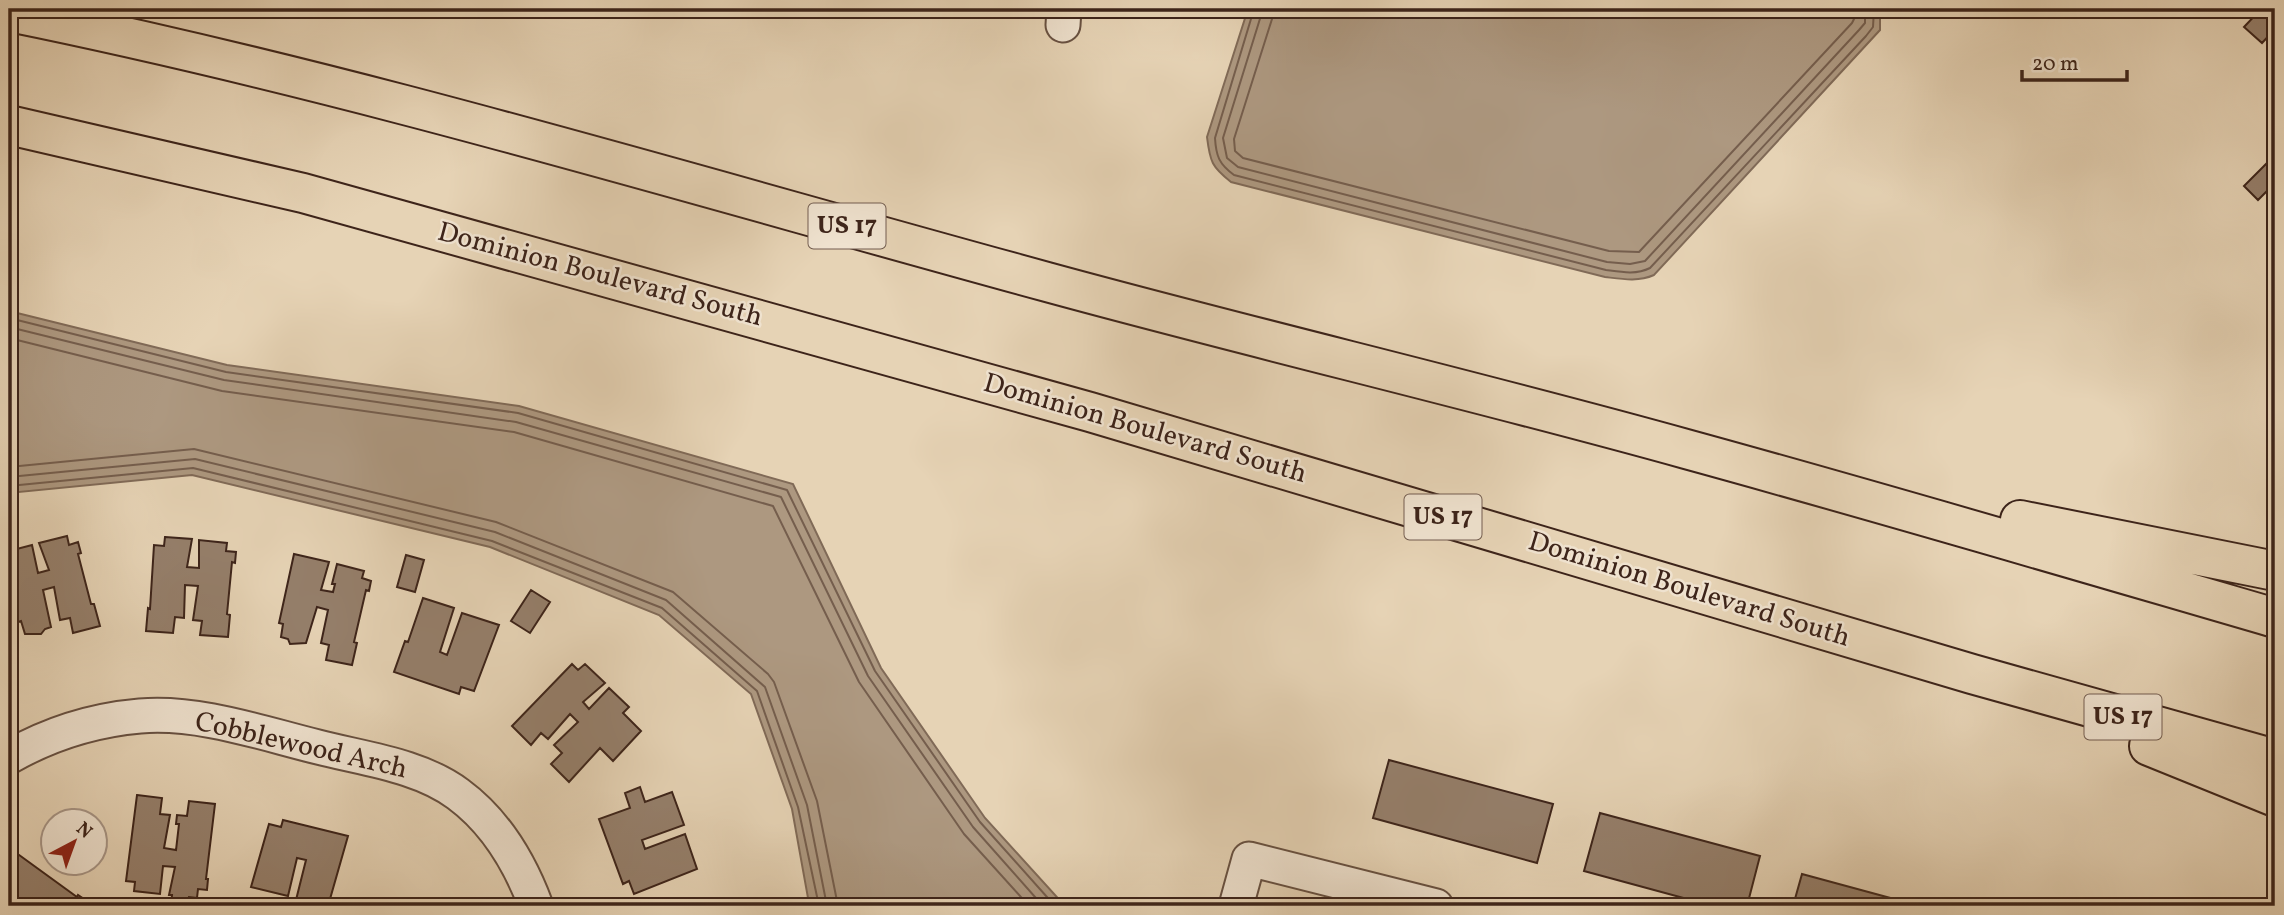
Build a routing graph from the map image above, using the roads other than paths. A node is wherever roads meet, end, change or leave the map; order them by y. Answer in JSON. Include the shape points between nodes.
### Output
{"nodes":[{"id":1,"x":9,"y":12,"type":"edge"},
{"id":2,"x":9,"y":125,"type":"edge"},
{"id":3,"x":1683,"y":448,"type":"junction"},
{"id":4,"x":2275,"y":570,"type":"edge"},
{"id":5,"x":2275,"y":618,"type":"edge"},
{"id":6,"x":1972,"y":674,"type":"junction"},
{"id":7,"x":9,"y":757,"type":"edge"},
{"id":8,"x":2275,"y":759,"type":"edge"},
{"id":9,"x":2275,"y":797,"type":"edge"},
{"id":10,"x":536,"y":906,"type":"edge"},
{"id":11,"x":1236,"y":906,"type":"edge"},
{"id":12,"x":1436,"y":906,"type":"edge"}],
"edges":[{"from":1,"to":3,"type":"highway","number":"US 17","via":[[369,96],[1049,283]]},
{"from":2,"to":6,"type":"highway","name":"Dominion Boulevard South","number":"US 17","via":[[303,193],[1090,412]]},
{"from":3,"to":4,"type":"highway","via":[[2120,542]]},
{"from":3,"to":5,"type":"highway"},
{"from":6,"to":8,"type":"highway","name":"Dominion Boulevard South","number":"US 17"},
{"from":6,"to":9,"type":"highway"},
{"from":7,"to":10,"type":"street","name":"Cobblewood Arch","via":[[72,728],[139,716],[170,716],[222,724],[415,771],[458,794],[504,840]]},
{"from":11,"to":12,"type":"street","via":[[1249,859]]}]}
